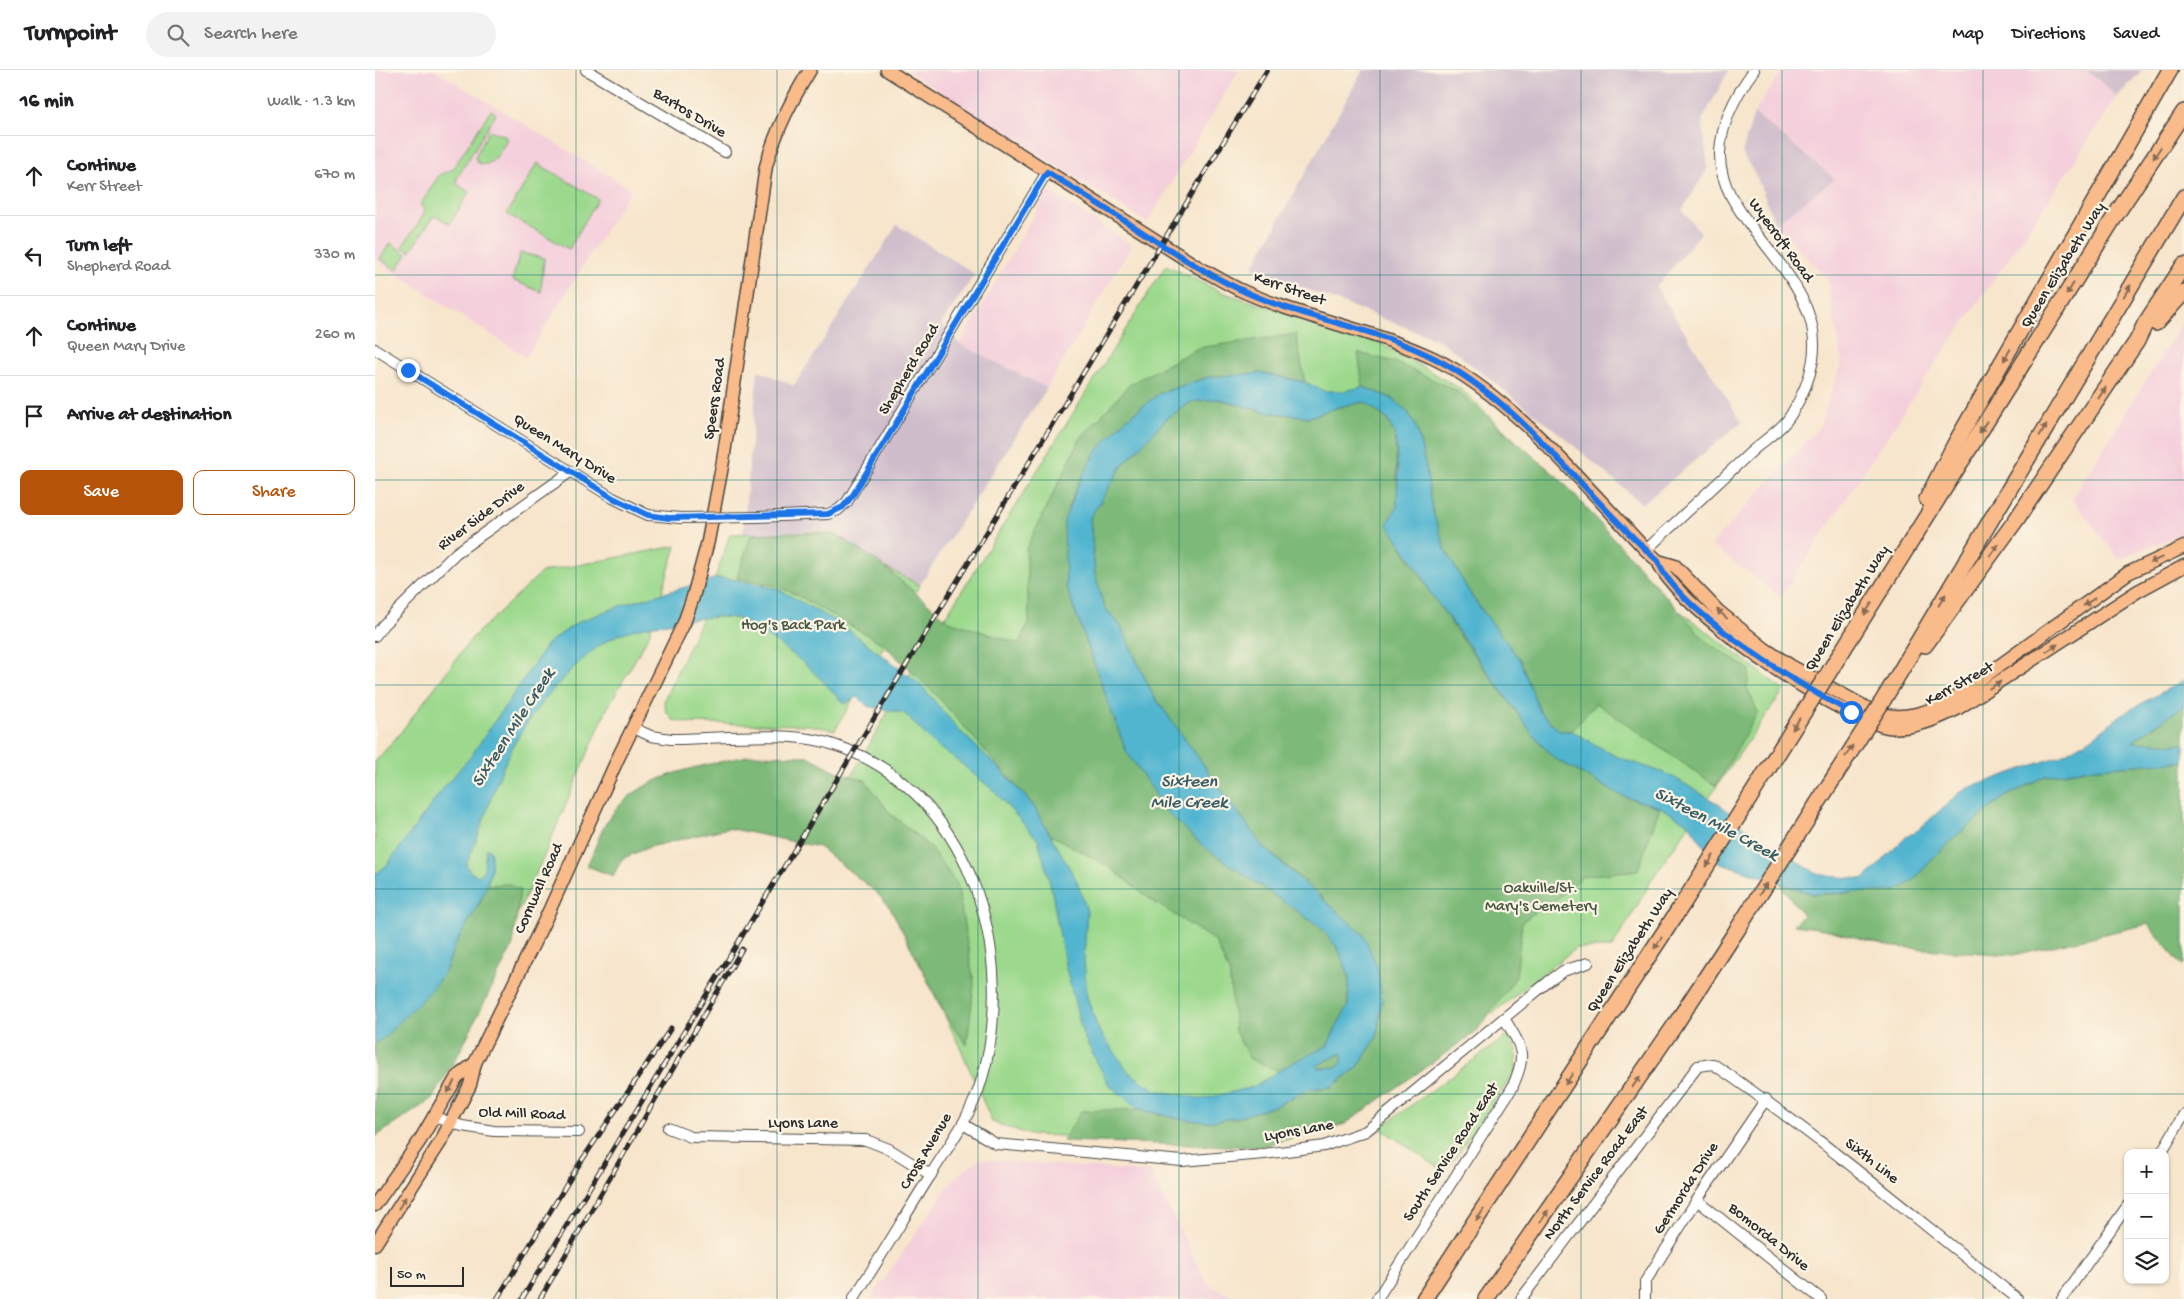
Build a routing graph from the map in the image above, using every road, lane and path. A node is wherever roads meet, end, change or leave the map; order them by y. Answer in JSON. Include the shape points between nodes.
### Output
{"nodes":[{"id":1,"x":811,"y":70,"type":"edge"},
{"id":2,"x":887,"y":70,"type":"edge"},
{"id":3,"x":1754,"y":70,"type":"edge"},
{"id":4,"x":2170,"y":70,"type":"edge"},
{"id":5,"x":590,"y":71,"type":"edge"},
{"id":6,"x":2184,"y":112,"type":"edge"},
{"id":7,"x":725,"y":152,"type":"dead end"},
{"id":8,"x":1047,"y":172,"type":"junction"},
{"id":9,"x":2184,"y":197,"type":"edge"},
{"id":10,"x":2184,"y":265,"type":"edge"},
{"id":11,"x":2184,"y":292,"type":"edge"},
{"id":12,"x":2137,"y":341,"type":"junction"},
{"id":13,"x":375,"y":349,"type":"edge"},
{"id":14,"x":570,"y":472,"type":"junction"},
{"id":15,"x":756,"y":517,"type":"joint"},
{"id":16,"x":2184,"y":547,"type":"edge"},
{"id":17,"x":1646,"y":550,"type":"junction"},
{"id":18,"x":1658,"y":561,"type":"junction"},
{"id":19,"x":2184,"y":566,"type":"edge"},
{"id":20,"x":1884,"y":584,"type":"junction"},
{"id":21,"x":375,"y":636,"type":"edge"},
{"id":22,"x":1882,"y":702,"type":"junction"},
{"id":23,"x":633,"y":728,"type":"junction"},
{"id":24,"x":1587,"y":963,"type":"dead end"},
{"id":25,"x":1504,"y":1018,"type":"junction"},
{"id":26,"x":475,"y":1063,"type":"junction"},
{"id":27,"x":1698,"y":1066,"type":"joint"},
{"id":28,"x":1766,"y":1099,"type":"junction"},
{"id":29,"x":2184,"y":1114,"type":"edge"},
{"id":30,"x":434,"y":1117,"type":"junction"},
{"id":31,"x":451,"y":1122,"type":"junction"},
{"id":32,"x":963,"y":1124,"type":"junction"},
{"id":33,"x":668,"y":1128,"type":"dead end"},
{"id":34,"x":579,"y":1132,"type":"dead end"},
{"id":35,"x":2163,"y":1149,"type":"edge"},
{"id":36,"x":931,"y":1175,"type":"junction"},
{"id":37,"x":1697,"y":1200,"type":"junction"},
{"id":38,"x":375,"y":1205,"type":"edge"},
{"id":39,"x":2124,"y":1211,"type":"edge"},
{"id":40,"x":375,"y":1244,"type":"edge"},
{"id":41,"x":853,"y":1299,"type":"edge"},
{"id":42,"x":1377,"y":1299,"type":"edge"},
{"id":43,"x":1424,"y":1299,"type":"edge"},
{"id":44,"x":1486,"y":1299,"type":"edge"},
{"id":45,"x":1521,"y":1299,"type":"edge"},
{"id":46,"x":1645,"y":1299,"type":"edge"},
{"id":47,"x":1821,"y":1299,"type":"edge"},
{"id":48,"x":2018,"y":1299,"type":"edge"},
{"id":49,"x":2062,"y":1299,"type":"edge"}],
"edges":[{"from":1,"to":23,"type":"main road","name":"Speers Road","via":[[787,108],[773,138],[766,166],[723,461],[708,541],[683,623]]},
{"from":2,"to":8,"type":"main road","name":"Kerr Street"},
{"from":3,"to":17,"type":"street","name":"Wyecroft Road","via":[[1739,90],[1724,128],[1720,153],[1723,174],[1729,195],[1745,220],[1789,274],[1807,305],[1814,336],[1813,363],[1808,383],[1791,415]]},
{"from":4,"to":20,"type":"highway","one_way":true,"via":[[1955,444]]},
{"from":5,"to":7,"type":"street","name":"Bartos Drive"},
{"from":6,"to":20,"type":"highway","name":"Queen Elizabeth Way","one_way":true},
{"from":8,"to":15,"type":"street","name":"Shepherd Road","via":[[847,502],[828,514]]},
{"from":8,"to":17,"type":"main road","name":"Kerr Street","via":[[1238,289],[1391,340],[1435,359],[1493,396]]},
{"from":22,"to":9,"type":"highway","one_way":true},
{"from":10,"to":12,"type":"highway"},
{"from":11,"to":12,"type":"highway","via":[[2153,328]]},
{"from":22,"to":12,"type":"highway","one_way":true,"via":[[2016,520]]},
{"from":13,"to":14,"type":"street","name":"Queen Mary Drive"},
{"from":14,"to":15,"type":"street","name":"Queen Mary Drive","bridge":true,"via":[[642,513],[660,518]]},
{"from":14,"to":21,"type":"street","name":"River Side Drive","via":[[456,552]]},
{"from":16,"to":18,"type":"main road","name":"Kerr Street","one_way":true,"via":[[2128,573],[1949,702],[1911,716],[1889,717],[1842,695],[1765,649],[1718,611],[1675,566]]},
{"from":17,"to":18,"type":"main road","name":"Kerr Street"},
{"from":18,"to":19,"type":"main road","name":"Kerr Street","one_way":true,"via":[[1662,572],[1708,619],[1787,675],[1837,705],[1889,727],[1925,722],[1957,709],[2138,591]]},
{"from":20,"to":43,"type":"highway","name":"Queen Elizabeth Way","one_way":true,"bridge":true,"via":[[1684,902]]},
{"from":44,"to":22,"type":"highway","one_way":true,"bridge":true,"via":[[1669,1033]]},
{"from":23,"to":26,"type":"main road","name":"Cornwall Road"},
{"from":23,"to":32,"type":"street","name":"Cross Avenue","via":[[658,738],[796,738],[830,743],[888,771],[919,798],[949,837],[975,886],[986,919],[995,988],[993,1022],[980,1083]]},
{"from":24,"to":25,"type":"street","name":"Lyons Lane","via":[[1563,971]]},
{"from":25,"to":32,"type":"street","name":"Lyons Lane","via":[[1366,1131],[1324,1146],[1182,1161],[996,1144]]},
{"from":25,"to":42,"type":"street","name":"South Service Road East","via":[[1519,1044],[1523,1064],[1512,1088]]},
{"from":26,"to":30,"type":"main road","name":"Cornwall Road","one_way":true,"via":[[457,1077]]},
{"from":26,"to":31,"type":"main road","name":"Cornwall Road","via":[[470,1085]]},
{"from":27,"to":28,"type":"street","name":"Sixth Line","via":[[1713,1064]]},
{"from":27,"to":45,"type":"street","name":"North Service Road East"},
{"from":28,"to":37,"type":"street","name":"Germorda Drive"},
{"from":28,"to":48,"type":"street","name":"Sixth Line"},
{"from":29,"to":35,"type":"street"},
{"from":30,"to":31,"type":"street","name":"Old Mill Road"},
{"from":30,"to":38,"type":"main road","name":"Cornwall Road"},
{"from":31,"to":34,"type":"street","name":"Old Mill Road","via":[[494,1131]]},
{"from":40,"to":31,"type":"main road","name":"Cornwall Road","one_way":true},
{"from":32,"to":36,"type":"street","name":"Cross Avenue"},
{"from":33,"to":36,"type":"street","name":"Lyons Lane","via":[[691,1137],[866,1140],[889,1149]]},
{"from":36,"to":41,"type":"street","name":"Cross Avenue"},
{"from":37,"to":46,"type":"street","name":"Germorda Drive","via":[[1645,1282]]},
{"from":37,"to":47,"type":"street","name":"Bomorda Drive"},
{"from":39,"to":49,"type":"street"}]}
